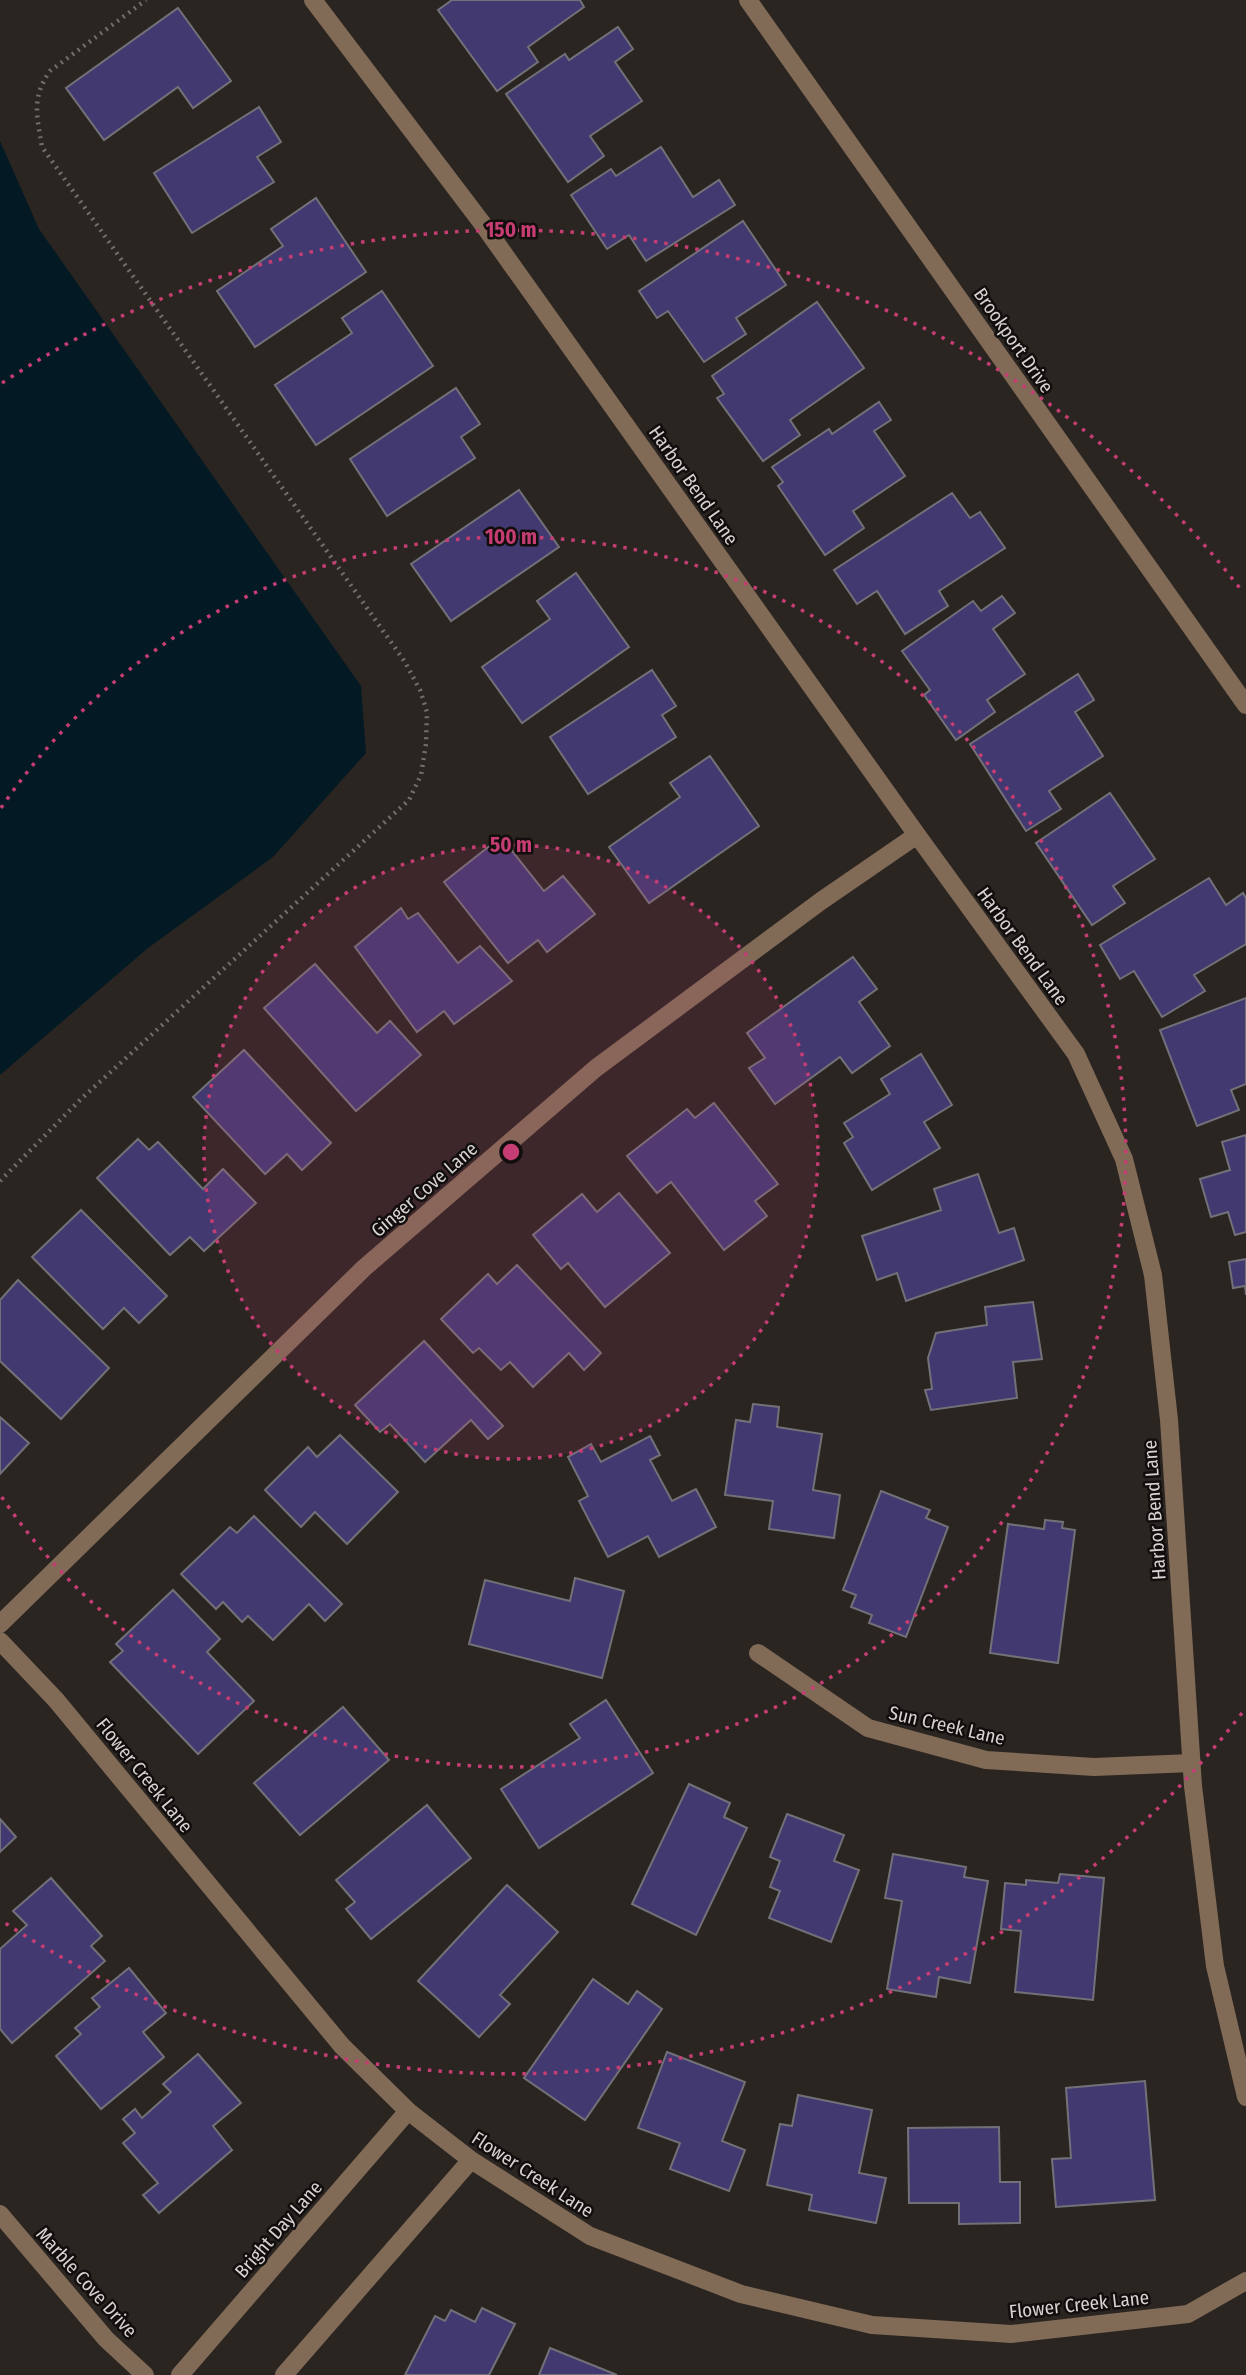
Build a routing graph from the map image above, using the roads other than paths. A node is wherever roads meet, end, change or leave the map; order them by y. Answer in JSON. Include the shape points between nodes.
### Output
{"nodes":[{"id":1,"x":313,"y":0,"type":"edge"},
{"id":2,"x":748,"y":0,"type":"edge"},
{"id":3,"x":1246,"y":705,"type":"edge"},
{"id":4,"x":917,"y":835,"type":"junction"},
{"id":5,"x":0,"y":1624,"type":"edge"},
{"id":6,"x":0,"y":1641,"type":"edge"},
{"id":7,"x":758,"y":1653,"type":"dead end"},
{"id":8,"x":1192,"y":1763,"type":"junction"},
{"id":9,"x":1246,"y":2097,"type":"edge"},
{"id":10,"x":408,"y":2111,"type":"junction"},
{"id":11,"x":471,"y":2160,"type":"junction"},
{"id":12,"x":0,"y":2214,"type":"edge"},
{"id":13,"x":1246,"y":2281,"type":"edge"},
{"id":14,"x":145,"y":2375,"type":"edge"},
{"id":15,"x":180,"y":2375,"type":"edge"},
{"id":16,"x":284,"y":2375,"type":"edge"}],
"edges":[{"from":1,"to":4,"type":"street","name":"Harbor Bend Lane","via":[[482,223]]},
{"from":2,"to":3,"type":"street","name":"Brookport Drive"},
{"from":4,"to":5,"type":"street","name":"Ginger Cove Lane","via":[[596,1069],[364,1268]]},
{"from":4,"to":8,"type":"street","name":"Harbor Bend Lane","via":[[1076,1054],[1124,1159],[1158,1314]]},
{"from":6,"to":10,"type":"street","name":"Flower Creek Lane","via":[[56,1700],[341,2046]]},
{"from":7,"to":8,"type":"street","name":"Sun Creek Lane","via":[[868,1728],[986,1760],[1094,1767]]},
{"from":8,"to":9,"type":"street","name":"Harbor Bend Lane","via":[[1215,1966]]},
{"from":10,"to":11,"type":"street","name":"Flower Creek Lane"},
{"from":10,"to":15,"type":"street","name":"Bright Day Lane"},
{"from":11,"to":13,"type":"street","name":"Flower Creek Lane","via":[[590,2236],[741,2294],[872,2325],[1011,2334],[1188,2314]]},
{"from":11,"to":16,"type":"street"},
{"from":12,"to":14,"type":"street","name":"Marble Cove Drive","via":[[106,2339]]}]}
